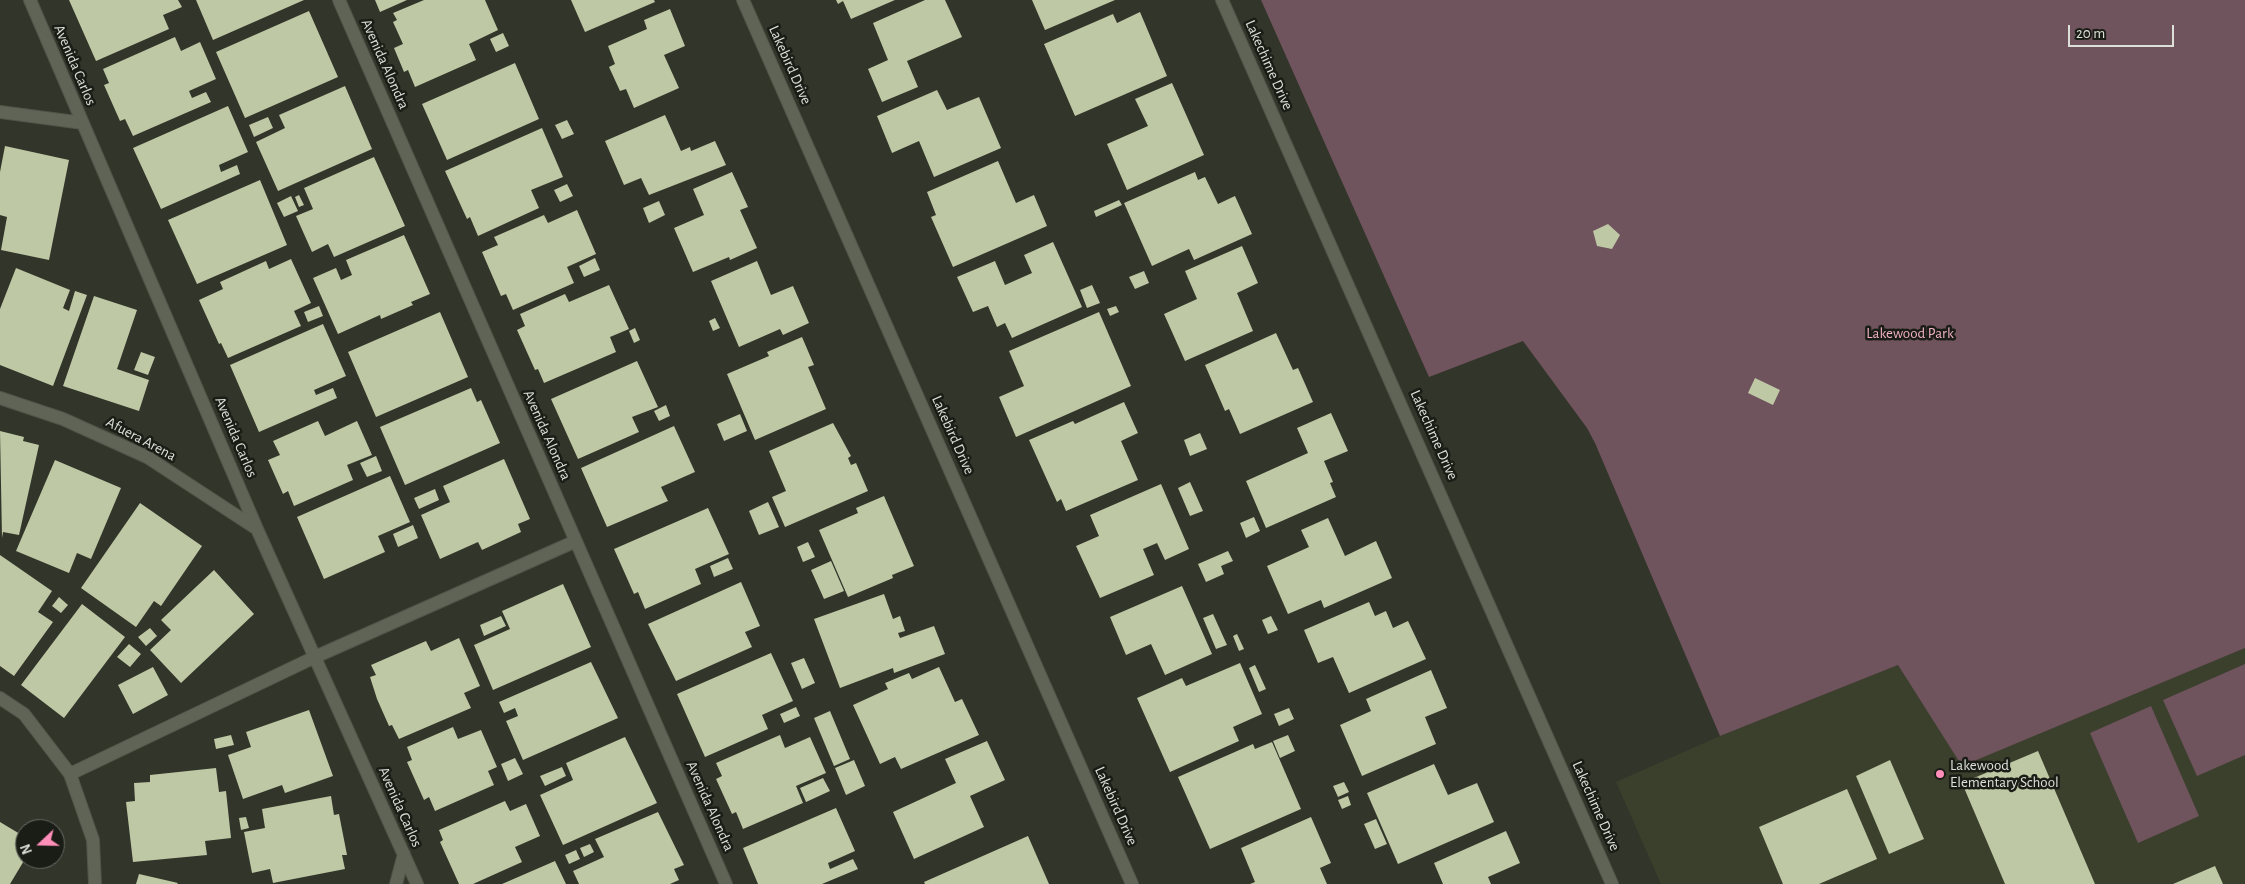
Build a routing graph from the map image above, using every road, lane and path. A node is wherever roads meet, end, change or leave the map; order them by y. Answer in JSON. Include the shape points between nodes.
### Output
{"nodes":[{"id":1,"x":30,"y":0,"type":"edge"},
{"id":2,"x":339,"y":0,"type":"edge"},
{"id":3,"x":743,"y":0,"type":"edge"},
{"id":4,"x":1222,"y":0,"type":"edge"},
{"id":5,"x":0,"y":112,"type":"edge"},
{"id":6,"x":83,"y":124,"type":"junction"},
{"id":7,"x":0,"y":398,"type":"edge"},
{"id":8,"x":257,"y":529,"type":"junction"},
{"id":9,"x":576,"y":541,"type":"junction"},
{"id":10,"x":316,"y":657,"type":"junction"},
{"id":11,"x":0,"y":698,"type":"edge"},
{"id":12,"x":70,"y":774,"type":"junction"},
{"id":13,"x":404,"y":854,"type":"junction"},
{"id":14,"x":96,"y":884,"type":"edge"},
{"id":15,"x":396,"y":884,"type":"edge"},
{"id":16,"x":417,"y":884,"type":"edge"},
{"id":17,"x":726,"y":884,"type":"edge"},
{"id":18,"x":1132,"y":884,"type":"edge"},
{"id":19,"x":1612,"y":884,"type":"edge"}],
"edges":[{"from":1,"to":6,"type":"street","name":"Avenida Carlos"},
{"from":2,"to":9,"type":"street","name":"Avenida Alondra"},
{"from":3,"to":18,"type":"street","name":"Lakebird Drive"},
{"from":4,"to":19,"type":"street","name":"Lakechime Drive"},
{"from":5,"to":6,"type":"street"},
{"from":6,"to":8,"type":"street","name":"Avenida Carlos"},
{"from":7,"to":8,"type":"street","name":"Afuera Arena","via":[[63,419],[147,457]]},
{"from":8,"to":10,"type":"street","name":"Avenida Carlos"},
{"from":9,"to":10,"type":"street"},
{"from":9,"to":17,"type":"street","name":"Avenida Alondra"},
{"from":10,"to":12,"type":"street"},
{"from":10,"to":13,"type":"street","name":"Avenida Carlos"},
{"from":11,"to":12,"type":"street","via":[[24,714]]},
{"from":12,"to":14,"type":"street","via":[[93,840]]},
{"from":13,"to":15,"type":"street"},
{"from":13,"to":16,"type":"street","name":"Avenida Carlos"}]}
